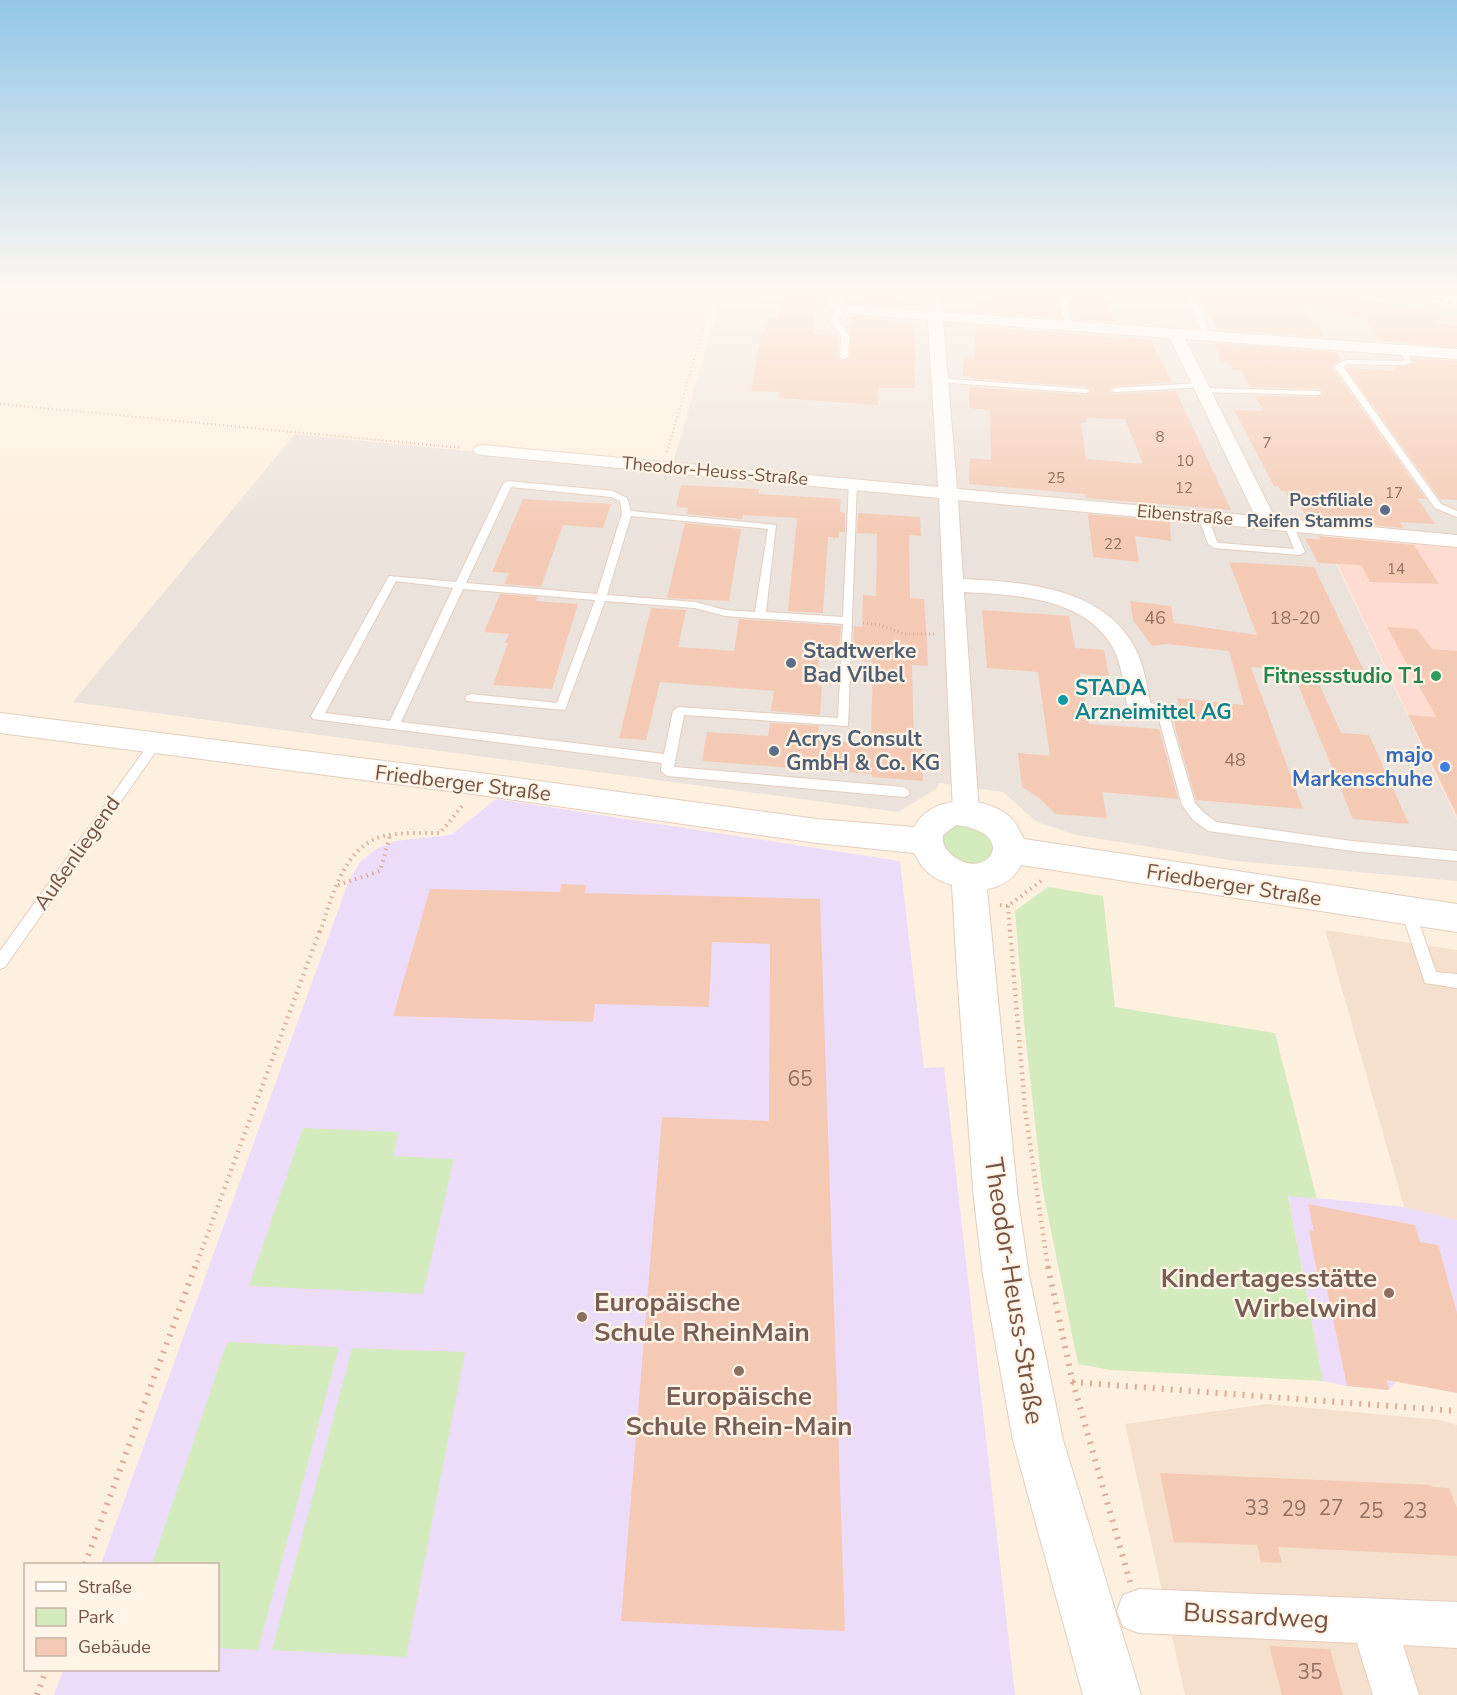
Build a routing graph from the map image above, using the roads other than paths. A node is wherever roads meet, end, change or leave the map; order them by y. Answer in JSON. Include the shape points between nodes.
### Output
{"nodes":[{"id":1,"x":939,"y":374,"type":"edge"},
{"id":2,"x":1195,"y":374,"type":"edge"},
{"id":3,"x":1344,"y":374,"type":"edge"},
{"id":4,"x":939,"y":380,"type":"junction"},
{"id":5,"x":1201,"y":387,"type":"junction"},
{"id":6,"x":1115,"y":390,"type":"dead end"},
{"id":7,"x":1086,"y":391,"type":"dead end"},
{"id":8,"x":1318,"y":393,"type":"dead end"},
{"id":9,"x":482,"y":450,"type":"road end"},
{"id":10,"x":854,"y":484,"type":"junction"},
{"id":11,"x":948,"y":492,"type":"junction"},
{"id":12,"x":627,"y":513,"type":"junction"},
{"id":13,"x":1457,"y":514,"type":"edge"},
{"id":14,"x":1203,"y":516,"type":"junction"},
{"id":15,"x":1267,"y":522,"type":"junction"},
{"id":16,"x":1289,"y":524,"type":"junction"},
{"id":17,"x":1454,"y":546,"type":"edge"},
{"id":18,"x":954,"y":585,"type":"junction"},
{"id":19,"x":460,"y":586,"type":"junction"},
{"id":20,"x":601,"y":598,"type":"junction"},
{"id":21,"x":760,"y":616,"type":"junction"},
{"id":22,"x":848,"y":621,"type":"junction"},
{"id":23,"x":471,"y":698,"type":"dead end"},
{"id":24,"x":1139,"y":706,"type":"joint"},
{"id":25,"x":0,"y":723,"type":"edge"},
{"id":26,"x":394,"y":725,"type":"junction"},
{"id":27,"x":155,"y":744,"type":"junction"},
{"id":28,"x":669,"y":759,"type":"junction"},
{"id":29,"x":904,"y":792,"type":"dead end"},
{"id":30,"x":966,"y":813,"type":"junction"},
{"id":31,"x":926,"y":841,"type":"junction"},
{"id":32,"x":1011,"y":850,"type":"junction"},
{"id":33,"x":1457,"y":856,"type":"edge"},
{"id":34,"x":969,"y":877,"type":"junction"},
{"id":35,"x":1408,"y":911,"type":"junction"},
{"id":36,"x":1457,"y":918,"type":"edge"},
{"id":37,"x":0,"y":963,"type":"edge"},
{"id":38,"x":1457,"y":981,"type":"edge"},
{"id":39,"x":1138,"y":1611,"type":"road end"},
{"id":40,"x":1373,"y":1622,"type":"junction"},
{"id":41,"x":1457,"y":1625,"type":"edge"},
{"id":42,"x":1112,"y":1695,"type":"edge"},
{"id":43,"x":1396,"y":1695,"type":"edge"}],
"edges":[{"from":1,"to":4,"type":"street"},
{"from":2,"to":5,"type":"street"},
{"from":3,"to":13,"type":"lane","via":[[1438,506]]},
{"from":4,"to":7,"type":"lane"},
{"from":4,"to":11,"type":"street"},
{"from":5,"to":6,"type":"lane"},
{"from":5,"to":8,"type":"lane"},
{"from":5,"to":15,"type":"street"},
{"from":9,"to":10,"type":"street","name":"Theodor-Heuss-Straße"},
{"from":10,"to":11,"type":"street","name":"Theodor-Heuss-Straße"},
{"from":10,"to":22,"type":"lane"},
{"from":11,"to":14,"type":"street","name":"Eibenstraße"},
{"from":11,"to":18,"type":"street"},
{"from":12,"to":19,"type":"lane","via":[[624,500],[613,494],[508,484]]},
{"from":12,"to":20,"type":"lane"},
{"from":12,"to":21,"type":"lane","via":[[773,527]]},
{"from":14,"to":15,"type":"street","name":"Eibenstraße"},
{"from":14,"to":16,"type":"lane","via":[[1213,543],[1218,546],[1300,552]]},
{"from":15,"to":16,"type":"street","name":"Eibenstraße"},
{"from":16,"to":17,"type":"street","name":"Eibenstraße"},
{"from":18,"to":24,"type":"street","via":[[1051,596],[1097,618],[1123,647]]},
{"from":18,"to":30,"type":"street"},
{"from":19,"to":20,"type":"lane"},
{"from":19,"to":26,"type":"lane"},
{"from":19,"to":26,"type":"lane","via":[[393,578],[317,716]]},
{"from":20,"to":21,"type":"lane","via":[[695,605],[725,614]]},
{"from":20,"to":23,"type":"lane","via":[[561,707]]},
{"from":21,"to":22,"type":"lane"},
{"from":22,"to":28,"type":"lane","via":[[844,723],[679,711]]},
{"from":24,"to":33,"type":"lane","via":[[1162,708],[1189,805],[1213,827]]},
{"from":25,"to":27,"type":"street","name":"Friedberger Straße"},
{"from":26,"to":28,"type":"lane"},
{"from":27,"to":31,"type":"street","name":"Friedberger Straße","via":[[817,831]]},
{"from":27,"to":37,"type":"lane","name":"Außenliegend"},
{"from":28,"to":29,"type":"lane","via":[[667,771]]},
{"from":30,"to":31,"type":"street","via":[[938,819]]},
{"from":30,"to":32,"type":"street","via":[[979,815],[999,827]]},
{"from":31,"to":34,"type":"street","via":[[939,864]]},
{"from":32,"to":34,"type":"street","via":[[1000,870]]},
{"from":32,"to":35,"type":"street","name":"Friedberger Straße"},
{"from":34,"to":42,"type":"street","name":"Theodor-Heuss-Straße","via":[[996,1200],[1008,1287],[1038,1440]]},
{"from":35,"to":36,"type":"street","name":"Friedberger Straße"},
{"from":35,"to":38,"type":"lane","via":[[1430,978]]},
{"from":39,"to":40,"type":"street","name":"Bussardweg"},
{"from":40,"to":41,"type":"street","name":"Bussardweg"},
{"from":40,"to":43,"type":"street"}]}
